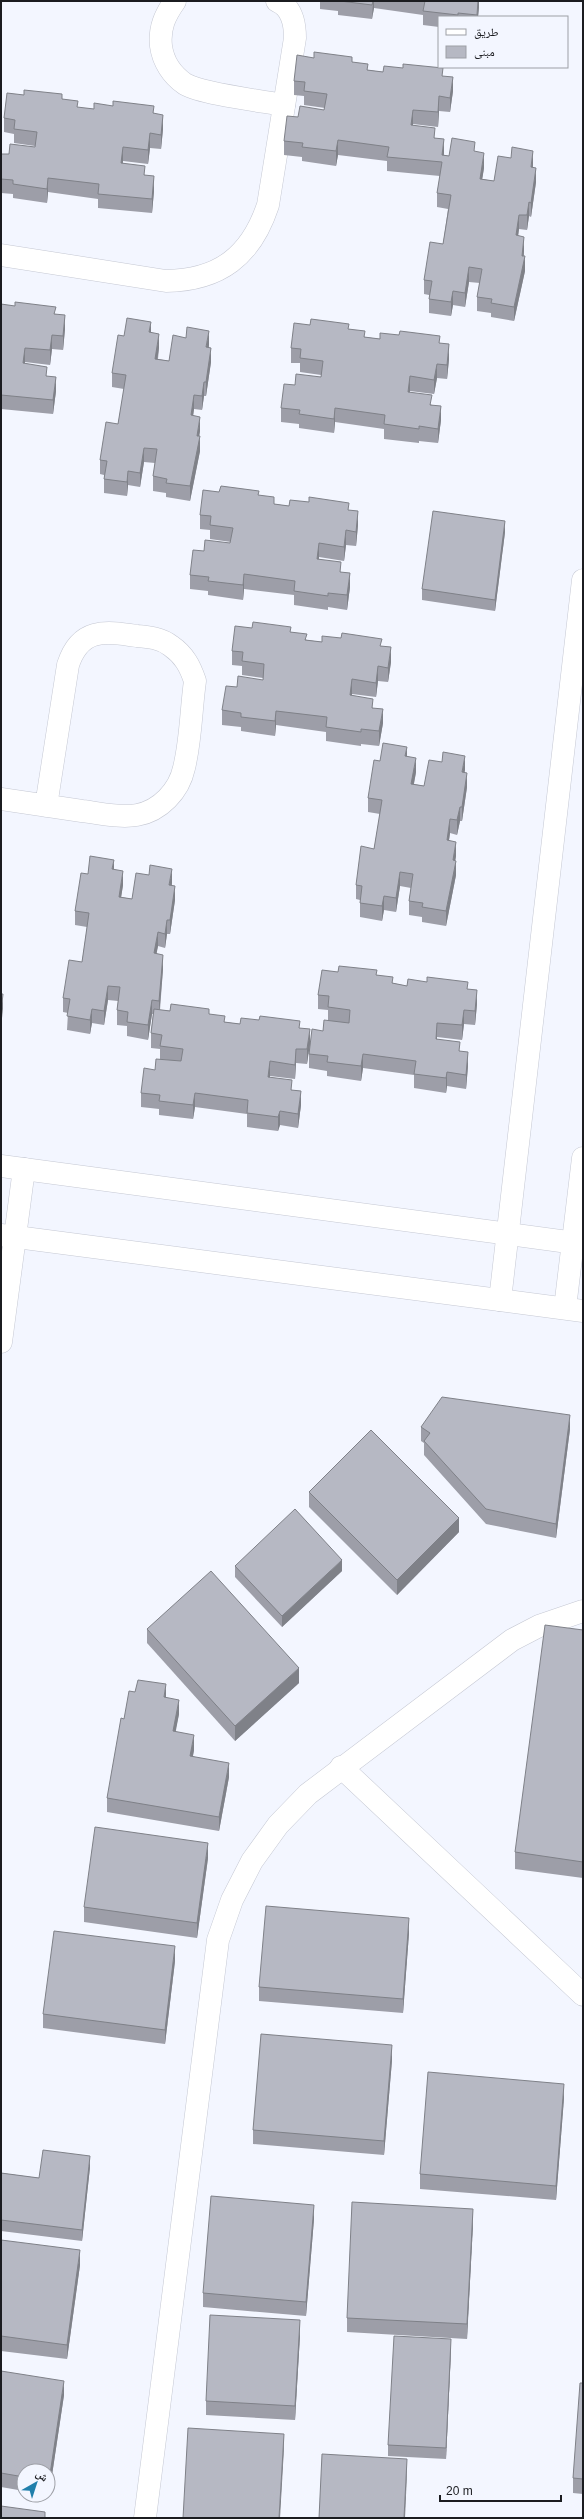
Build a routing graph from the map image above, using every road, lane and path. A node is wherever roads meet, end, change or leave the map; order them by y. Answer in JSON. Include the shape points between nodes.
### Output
{"nodes":[{"id":1,"x":175,"y":1,"type":"edge"},
{"id":2,"x":278,"y":1,"type":"edge"},
{"id":3,"x":284,"y":105,"type":"junction"},
{"id":4,"x":1,"y":255,"type":"edge"},
{"id":5,"x":583,"y":580,"type":"edge"},
{"id":6,"x":1,"y":799,"type":"edge"},
{"id":7,"x":46,"y":806,"type":"junction"},
{"id":8,"x":583,"y":1158,"type":"edge"},
{"id":9,"x":1,"y":1166,"type":"edge"},
{"id":10,"x":24,"y":1169,"type":"junction"},
{"id":11,"x":507,"y":1234,"type":"junction"},
{"id":12,"x":8,"y":1236,"type":"edge"},
{"id":13,"x":578,"y":1243,"type":"edge"},
{"id":14,"x":500,"y":1300,"type":"junction"},
{"id":15,"x":574,"y":1310,"type":"edge"},
{"id":16,"x":1,"y":1342,"type":"edge"},
{"id":17,"x":583,"y":1611,"type":"edge"},
{"id":18,"x":342,"y":1767,"type":"junction"},
{"id":19,"x":583,"y":1994,"type":"edge"},
{"id":20,"x":144,"y":2518,"type":"edge"}],
"edges":[{"from":1,"to":3,"type":"street","via":[[164,17],[160,36],[162,55],[171,72],[186,84],[204,90]]},
{"from":2,"to":3,"type":"street","via":[[290,13],[295,25]]},
{"from":3,"to":4,"type":"street","via":[[268,204],[261,226],[248,246],[231,262],[212,274],[189,280],[166,281]]},
{"from":5,"to":11,"type":"street"},
{"from":6,"to":7,"type":"street"},
{"from":7,"to":7,"type":"street","via":[[121,816],[138,815],[168,799],[178,785],[184,769],[194,681],[190,667],[171,645],[157,638],[110,632],[96,633],[82,640],[72,651]]},
{"from":8,"to":13,"type":"street"},
{"from":9,"to":10,"type":"street"},
{"from":10,"to":11,"type":"street"},
{"from":10,"to":12,"type":"street"},
{"from":11,"to":13,"type":"street"},
{"from":11,"to":14,"type":"street"},
{"from":12,"to":14,"type":"street"},
{"from":12,"to":16,"type":"street"},
{"from":13,"to":15,"type":"street"},
{"from":14,"to":15,"type":"street"},
{"from":17,"to":18,"type":"street","via":[[539,1626],[512,1640]]},
{"from":18,"to":19,"type":"street"},
{"from":18,"to":20,"type":"street","via":[[303,1800],[278,1826],[252,1861],[232,1900],[218,1940]]}]}
